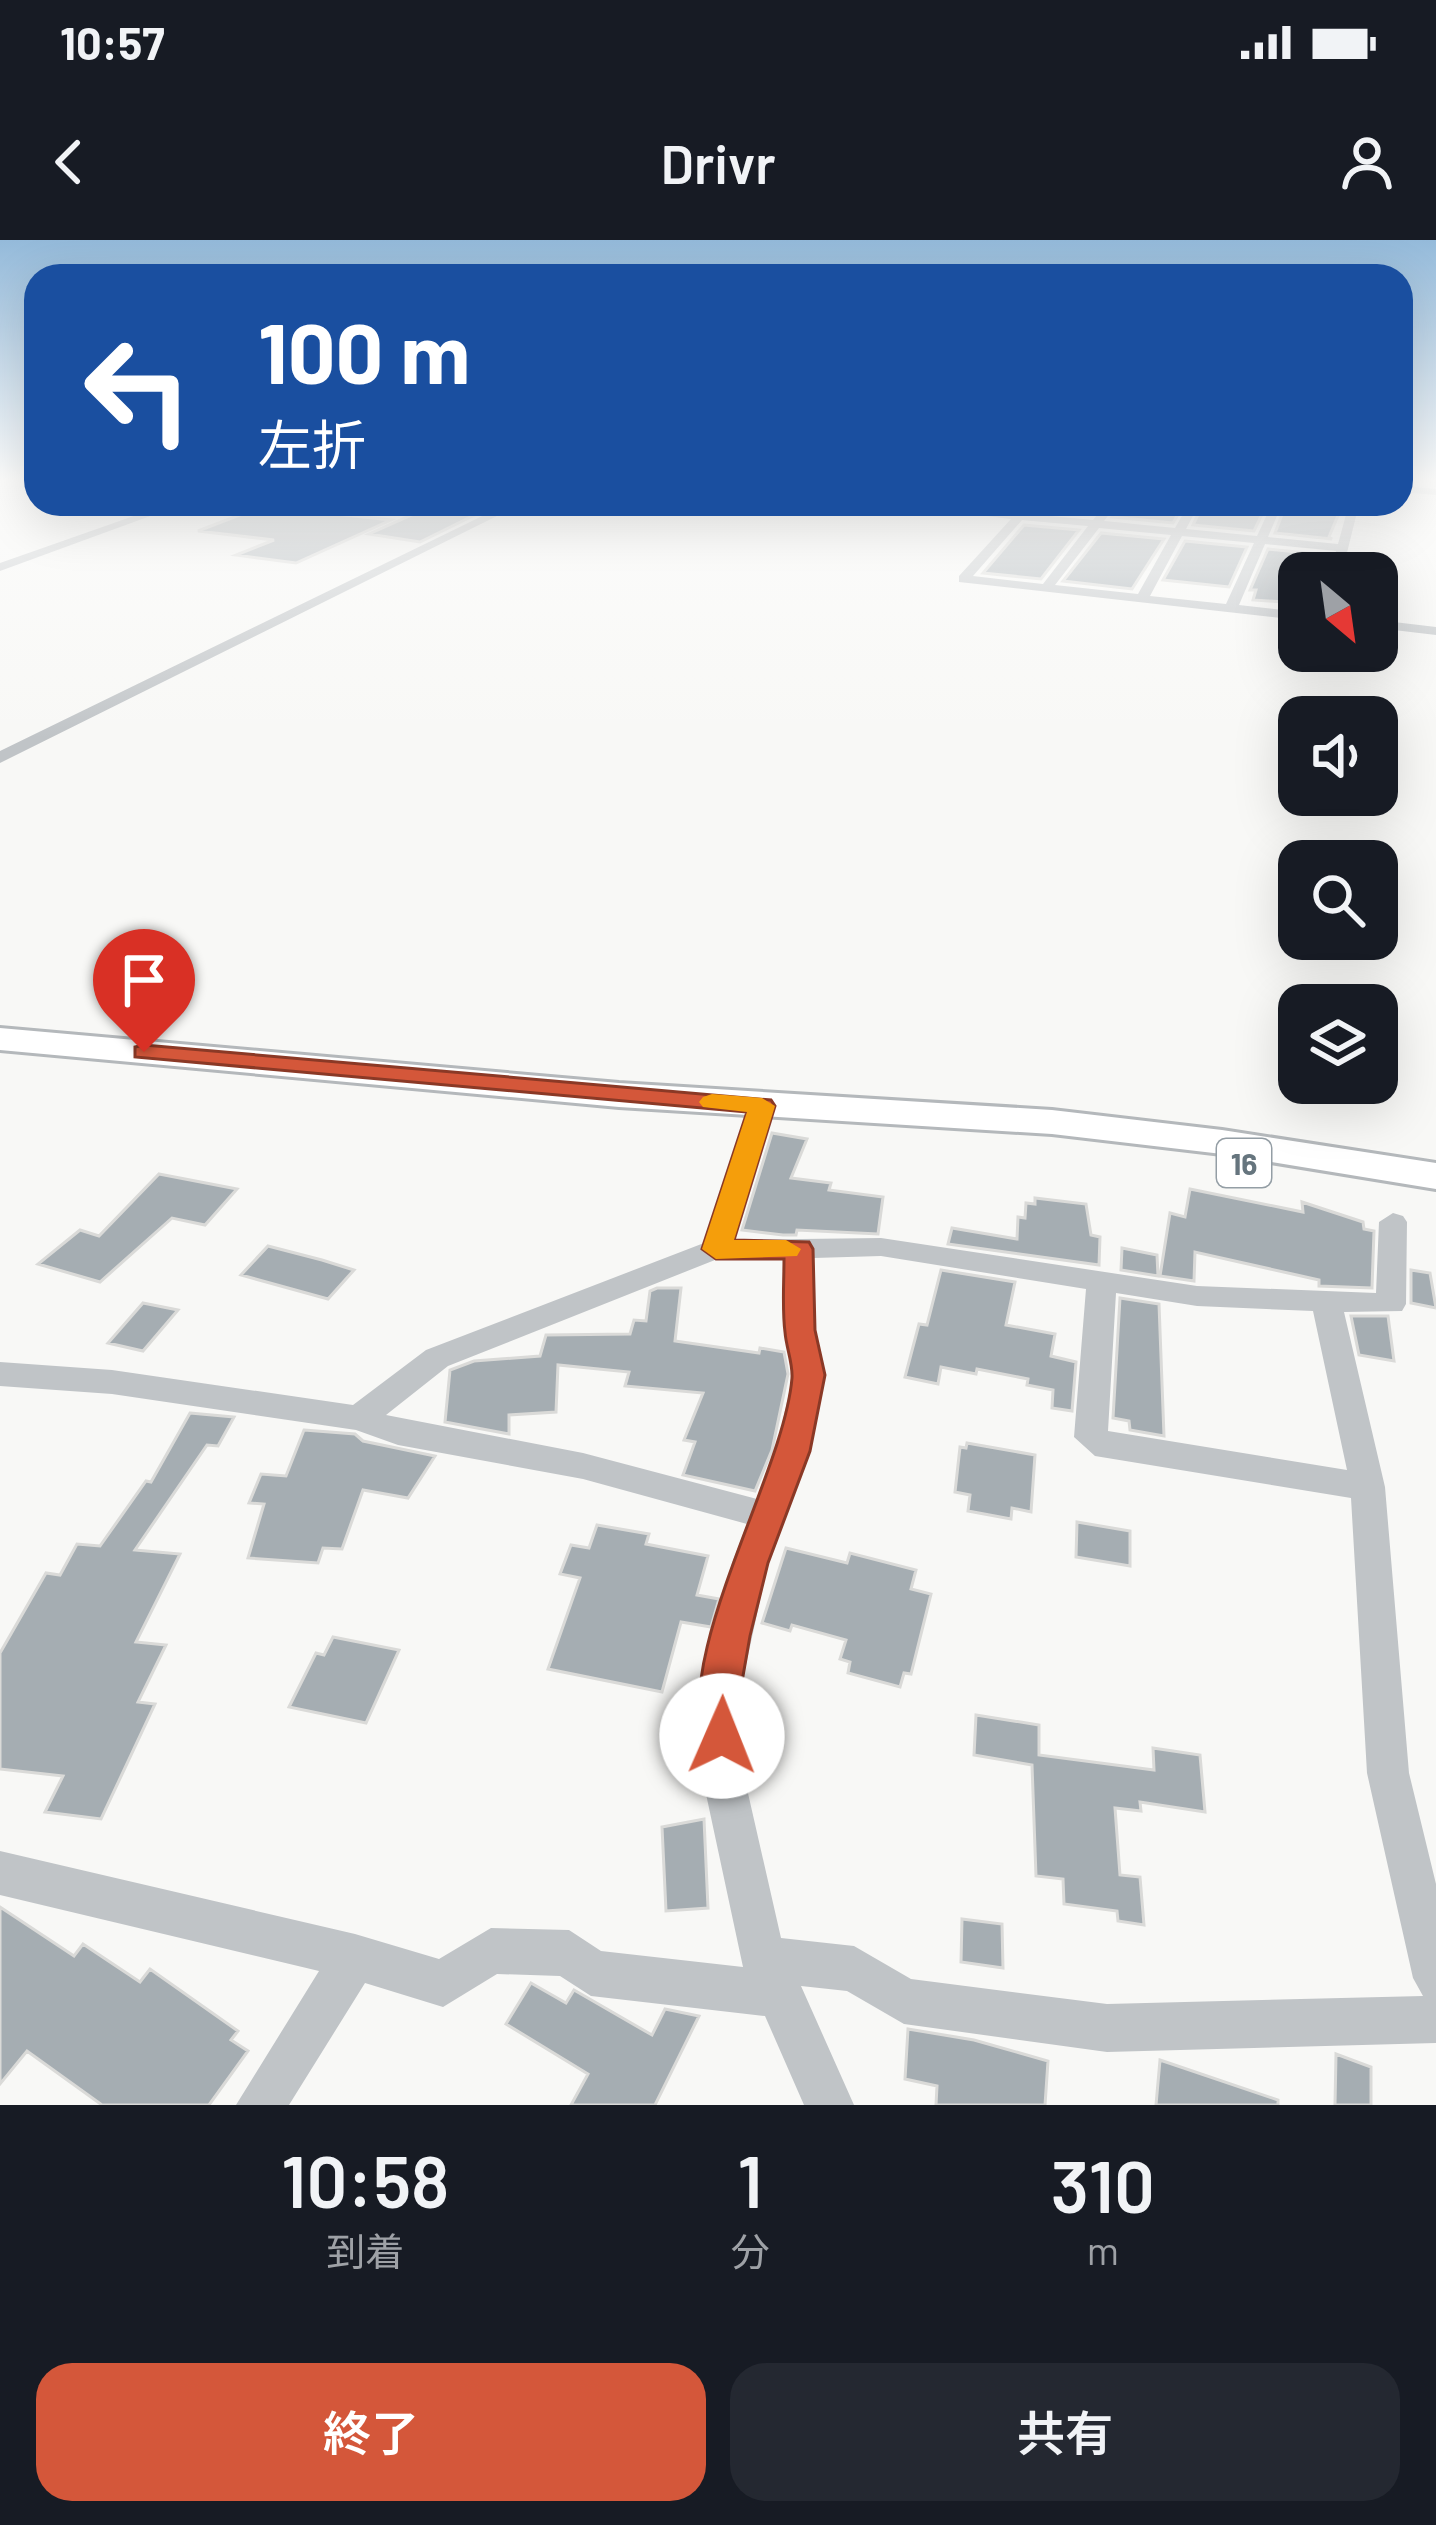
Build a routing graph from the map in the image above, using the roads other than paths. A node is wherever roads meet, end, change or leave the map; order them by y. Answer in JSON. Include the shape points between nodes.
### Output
{"nodes":[{"id":1,"x":394,"y":564,"type":"edge"},
{"id":2,"x":977,"y":564,"type":"edge"},
{"id":3,"x":1065,"y":564,"type":"edge"},
{"id":4,"x":1163,"y":564,"type":"edge"},
{"id":5,"x":1251,"y":564,"type":"edge"},
{"id":6,"x":1046,"y":588,"type":"junction"},
{"id":7,"x":1142,"y":598,"type":"junction"},
{"id":8,"x":1232,"y":608,"type":"junction"},
{"id":9,"x":1278,"y":613,"type":"edge"},
{"id":10,"x":1398,"y":626,"type":"edge"},
{"id":11,"x":1436,"y":631,"type":"edge"},
{"id":12,"x":0,"y":758,"type":"edge"},
{"id":13,"x":0,"y":1039,"type":"edge"},
{"id":14,"x":762,"y":1106,"type":"junction"},
{"id":15,"x":1052,"y":1122,"type":"junction"},
{"id":16,"x":1436,"y":1176,"type":"edge"},
{"id":17,"x":1436,"y":1204,"type":"edge"},
{"id":18,"x":1393,"y":1222,"type":"dead end"},
{"id":19,"x":716,"y":1249,"type":"junction"},
{"id":20,"x":799,"y":1249,"type":"junction"},
{"id":21,"x":1102,"y":1279,"type":"junction"},
{"id":22,"x":1327,"y":1304,"type":"junction"},
{"id":23,"x":0,"y":1374,"type":"edge"},
{"id":24,"x":359,"y":1418,"type":"junction"},
{"id":25,"x":1368,"y":1487,"type":"junction"},
{"id":26,"x":769,"y":1516,"type":"junction"},
{"id":27,"x":0,"y":1873,"type":"edge"},
{"id":28,"x":355,"y":1957,"type":"junction"},
{"id":29,"x":772,"y":1976,"type":"junction"},
{"id":30,"x":1436,"y":1978,"type":"edge"},
{"id":31,"x":1436,"y":2020,"type":"edge"},
{"id":32,"x":261,"y":2105,"type":"edge"},
{"id":33,"x":829,"y":2105,"type":"edge"}],
"edges":[{"from":1,"to":12,"type":"street"},
{"from":2,"to":6,"type":"street","via":[[964,579]]},
{"from":3,"to":6,"type":"street"},
{"from":4,"to":7,"type":"street"},
{"from":5,"to":8,"type":"street"},
{"from":6,"to":7,"type":"street"},
{"from":7,"to":8,"type":"street"},
{"from":8,"to":9,"type":"street"},
{"from":10,"to":11,"type":"street"},
{"from":13,"to":14,"type":"main road","number":"16"},
{"from":14,"to":15,"type":"main road","number":"16"},
{"from":14,"to":19,"type":"street"},
{"from":15,"to":16,"type":"main road","number":"16"},
{"from":15,"to":17,"type":"main road","number":"16"},
{"from":18,"to":22,"type":"street","via":[[1391,1304]]},
{"from":19,"to":20,"type":"street"},
{"from":19,"to":24,"type":"street","via":[[437,1358]]},
{"from":20,"to":21,"type":"street","via":[[881,1247]]},
{"from":20,"to":26,"type":"street","via":[[808,1375]]},
{"from":21,"to":22,"type":"street","via":[[1197,1296]]},
{"from":21,"to":25,"type":"street","via":[[1091,1437],[1107,1447]]},
{"from":22,"to":25,"type":"street"},
{"from":23,"to":24,"type":"street"},
{"from":24,"to":26,"type":"street"},
{"from":25,"to":30,"type":"street","via":[[1388,1773]]},
{"from":26,"to":29,"type":"street","via":[[720,1693],[724,1780]]},
{"from":27,"to":28,"type":"street"},
{"from":28,"to":29,"type":"street","via":[[443,1984],[491,1951],[569,1953],[591,1973]]},
{"from":28,"to":32,"type":"street"},
{"from":29,"to":31,"type":"street","via":[[854,1969],[904,2001],[1107,2028]]},
{"from":29,"to":33,"type":"street"}]}
